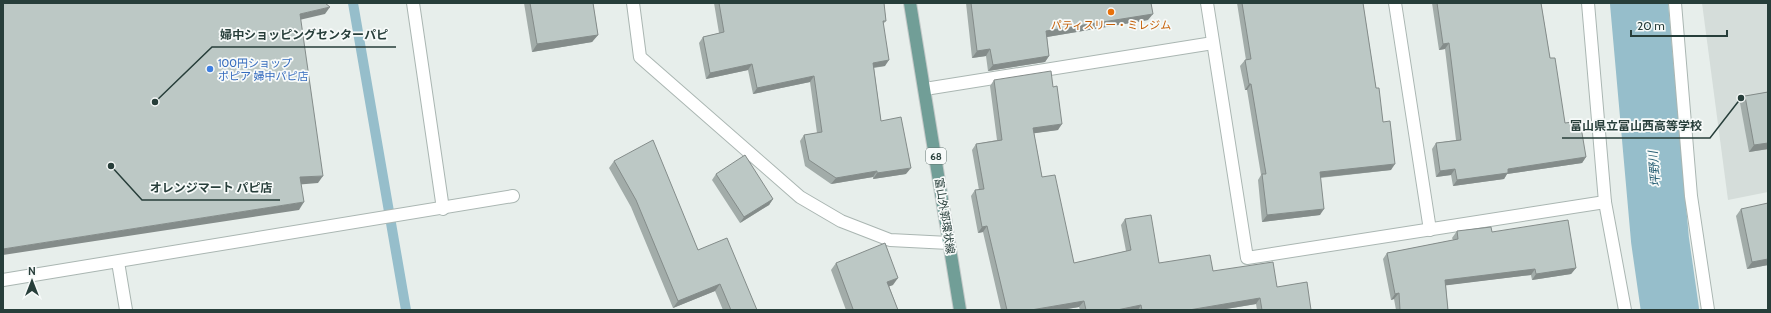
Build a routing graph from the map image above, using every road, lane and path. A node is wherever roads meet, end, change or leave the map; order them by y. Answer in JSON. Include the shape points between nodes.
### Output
{"nodes":[{"id":1,"x":413,"y":3,"type":"edge"},
{"id":2,"x":633,"y":3,"type":"edge"},
{"id":3,"x":910,"y":3,"type":"edge"},
{"id":4,"x":1207,"y":3,"type":"edge"},
{"id":5,"x":1395,"y":3,"type":"edge"},
{"id":6,"x":1588,"y":3,"type":"edge"},
{"id":7,"x":1675,"y":3,"type":"edge"},
{"id":8,"x":1213,"y":43,"type":"junction"},
{"id":9,"x":925,"y":89,"type":"junction"},
{"id":10,"x":513,"y":196,"type":"dead end"},
{"id":11,"x":1605,"y":202,"type":"junction"},
{"id":12,"x":443,"y":209,"type":"junction"},
{"id":13,"x":1430,"y":230,"type":"junction"},
{"id":14,"x":949,"y":244,"type":"junction"},
{"id":15,"x":118,"y":262,"type":"junction"},
{"id":16,"x":3,"y":280,"type":"edge"},
{"id":17,"x":126,"y":310,"type":"edge"},
{"id":18,"x":960,"y":310,"type":"edge"},
{"id":19,"x":1625,"y":310,"type":"edge"},
{"id":20,"x":1708,"y":310,"type":"edge"}],
"edges":[{"from":1,"to":12,"type":"street"},
{"from":2,"to":14,"type":"street","via":[[640,57],[800,197],[841,221],[890,240]]},
{"from":3,"to":9,"type":"main road","name":"富山外郭環状線","number":"68"},
{"from":4,"to":8,"type":"street"},
{"from":5,"to":13,"type":"street"},
{"from":6,"to":11,"type":"street"},
{"from":7,"to":20,"type":"street","via":[[1691,196]]},
{"from":8,"to":9,"type":"street"},
{"from":8,"to":13,"type":"street","via":[[1247,258]]},
{"from":9,"to":14,"type":"main road","name":"富山外郭環状線","number":"68"},
{"from":10,"to":12,"type":"street"},
{"from":11,"to":13,"type":"street"},
{"from":11,"to":19,"type":"street"},
{"from":12,"to":15,"type":"street"},
{"from":14,"to":18,"type":"main road","name":"富山外郭環状線","number":"68"},
{"from":15,"to":16,"type":"street"},
{"from":15,"to":17,"type":"street"}]}
